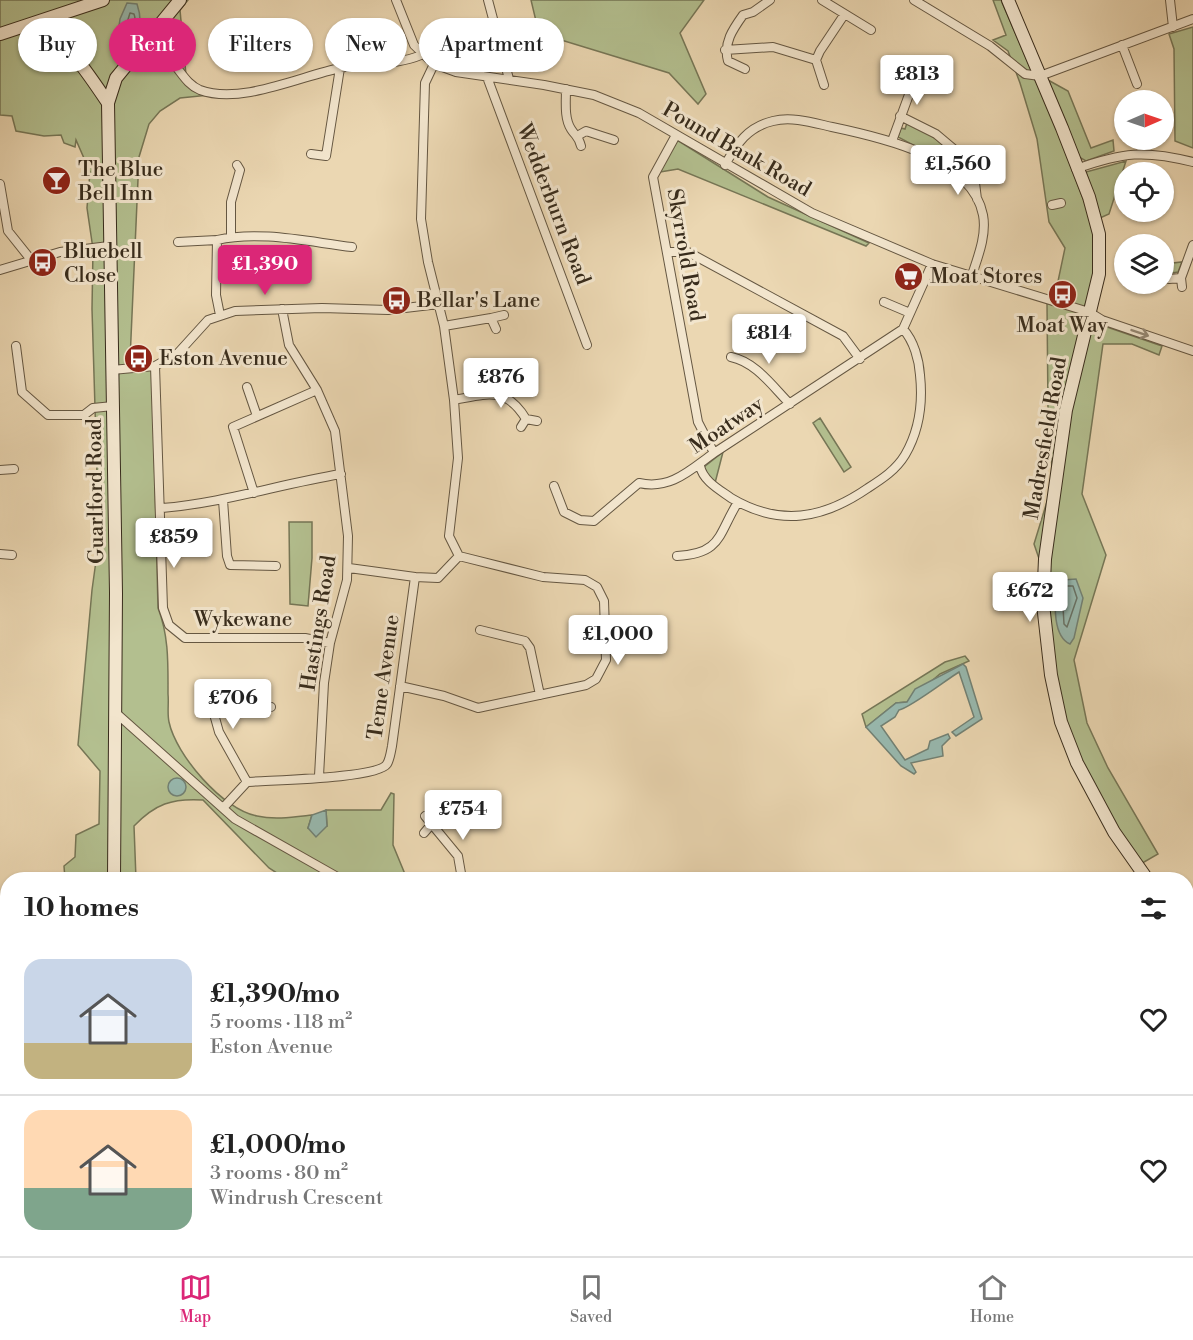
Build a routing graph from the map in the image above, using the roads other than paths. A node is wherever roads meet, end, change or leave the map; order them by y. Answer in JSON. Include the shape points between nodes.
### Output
{"nodes":[{"id":1,"x":103,"y":0,"type":"edge"},
{"id":2,"x":180,"y":0,"type":"edge"},
{"id":3,"x":396,"y":0,"type":"edge"},
{"id":4,"x":488,"y":0,"type":"edge"},
{"id":5,"x":770,"y":0,"type":"edge"},
{"id":6,"x":822,"y":0,"type":"edge"},
{"id":7,"x":914,"y":0,"type":"edge"},
{"id":8,"x":1008,"y":0,"type":"edge"},
{"id":9,"x":1170,"y":0,"type":"edge"},
{"id":10,"x":844,"y":15,"type":"junction"},
{"id":11,"x":54,"y":18,"type":"edge"},
{"id":12,"x":165,"y":18,"type":"edge"},
{"id":13,"x":1193,"y":19,"type":"edge"},
{"id":14,"x":1173,"y":27,"type":"junction"},
{"id":15,"x":18,"y":29,"type":"edge"},
{"id":16,"x":871,"y":30,"type":"dead end"},
{"id":17,"x":0,"y":34,"type":"edge"},
{"id":18,"x":1122,"y":45,"type":"junction"},
{"id":19,"x":725,"y":50,"type":"junction"},
{"id":20,"x":419,"y":52,"type":"edge"},
{"id":21,"x":816,"y":60,"type":"junction"},
{"id":22,"x":745,"y":69,"type":"dead end"},
{"id":23,"x":912,"y":70,"type":"dead end"},
{"id":24,"x":87,"y":72,"type":"edge"},
{"id":25,"x":121,"y":72,"type":"edge"},
{"id":26,"x":180,"y":72,"type":"edge"},
{"id":27,"x":328,"y":72,"type":"edge"},
{"id":28,"x":339,"y":72,"type":"edge"},
{"id":29,"x":430,"y":72,"type":"edge"},
{"id":30,"x":456,"y":72,"type":"edge"},
{"id":31,"x":1040,"y":76,"type":"junction"},
{"id":32,"x":487,"y":77,"type":"junction"},
{"id":33,"x":509,"y":79,"type":"junction"},
{"id":34,"x":914,"y":81,"type":"junction"},
{"id":35,"x":924,"y":82,"type":"dead end"},
{"id":36,"x":1137,"y":84,"type":"dead end"},
{"id":37,"x":824,"y":85,"type":"dead end"},
{"id":38,"x":566,"y":89,"type":"junction"},
{"id":39,"x":108,"y":103,"type":"junction"},
{"id":40,"x":900,"y":116,"type":"junction"},
{"id":41,"x":579,"y":135,"type":"junction"},
{"id":42,"x":676,"y":135,"type":"junction"},
{"id":43,"x":614,"y":140,"type":"dead end"},
{"id":44,"x":892,"y":141,"type":"junction"},
{"id":45,"x":581,"y":146,"type":"dead end"},
{"id":46,"x":311,"y":154,"type":"dead end"},
{"id":47,"x":1193,"y":162,"type":"edge"},
{"id":48,"x":725,"y":165,"type":"junction"},
{"id":49,"x":242,"y":168,"type":"dead end"},
{"id":50,"x":1076,"y":169,"type":"junction"},
{"id":51,"x":0,"y":184,"type":"edge"},
{"id":52,"x":977,"y":200,"type":"junction"},
{"id":53,"x":231,"y":236,"type":"junction"},
{"id":54,"x":217,"y":240,"type":"junction"},
{"id":55,"x":178,"y":242,"type":"dead end"},
{"id":56,"x":1193,"y":245,"type":"edge"},
{"id":57,"x":109,"y":246,"type":"junction"},
{"id":58,"x":352,"y":247,"type":"dead end"},
{"id":59,"x":667,"y":252,"type":"junction"},
{"id":60,"x":32,"y":261,"type":"junction"},
{"id":61,"x":932,"y":264,"type":"junction"},
{"id":62,"x":0,"y":270,"type":"edge"},
{"id":63,"x":971,"y":278,"type":"junction"},
{"id":64,"x":1181,"y":278,"type":"junction"},
{"id":65,"x":1174,"y":279,"type":"edge"},
{"id":66,"x":1182,"y":287,"type":"dead end"},
{"id":67,"x":884,"y":302,"type":"dead end"},
{"id":68,"x":439,"y":304,"type":"junction"},
{"id":69,"x":282,"y":309,"type":"junction"},
{"id":70,"x":1089,"y":312,"type":"junction"},
{"id":71,"x":910,"y":314,"type":"junction"},
{"id":72,"x":220,"y":315,"type":"junction"},
{"id":73,"x":504,"y":315,"type":"dead end"},
{"id":74,"x":491,"y":318,"type":"junction"},
{"id":75,"x":444,"y":326,"type":"junction"},
{"id":76,"x":496,"y":329,"type":"dead end"},
{"id":77,"x":903,"y":329,"type":"junction"},
{"id":78,"x":587,"y":345,"type":"dead end"},
{"id":79,"x":16,"y":346,"type":"dead end"},
{"id":80,"x":1193,"y":351,"type":"edge"},
{"id":81,"x":731,"y":357,"type":"dead end"},
{"id":82,"x":860,"y":359,"type":"junction"},
{"id":83,"x":155,"y":366,"type":"junction"},
{"id":84,"x":112,"y":370,"type":"junction"},
{"id":85,"x":247,"y":387,"type":"dead end"},
{"id":86,"x":318,"y":390,"type":"junction"},
{"id":87,"x":454,"y":400,"type":"junction"},
{"id":88,"x":790,"y":404,"type":"junction"},
{"id":89,"x":112,"y":406,"type":"junction"},
{"id":90,"x":257,"y":416,"type":"junction"},
{"id":91,"x":537,"y":421,"type":"dead end"},
{"id":92,"x":714,"y":453,"type":"junction"},
{"id":93,"x":700,"y":466,"type":"junction"},
{"id":94,"x":14,"y":469,"type":"dead end"},
{"id":95,"x":0,"y":470,"type":"edge"},
{"id":96,"x":341,"y":474,"type":"junction"},
{"id":97,"x":554,"y":486,"type":"dead end"},
{"id":98,"x":254,"y":493,"type":"junction"},
{"id":99,"x":223,"y":500,"type":"junction"},
{"id":100,"x":738,"y":502,"type":"junction"},
{"id":101,"x":162,"y":508,"type":"junction"},
{"id":102,"x":0,"y":554,"type":"edge"},
{"id":103,"x":12,"y":555,"type":"dead end"},
{"id":104,"x":459,"y":556,"type":"junction"},
{"id":105,"x":677,"y":556,"type":"dead end"},
{"id":106,"x":276,"y":566,"type":"dead end"},
{"id":107,"x":349,"y":568,"type":"junction"},
{"id":108,"x":415,"y":577,"type":"junction"},
{"id":109,"x":480,"y":630,"type":"dead end"},
{"id":110,"x":330,"y":643,"type":"junction"},
{"id":111,"x":400,"y":686,"type":"junction"},
{"id":112,"x":540,"y":695,"type":"junction"},
{"id":113,"x":272,"y":707,"type":"dead end"},
{"id":114,"x":116,"y":713,"type":"junction"},
{"id":115,"x":319,"y":776,"type":"junction"},
{"id":116,"x":247,"y":782,"type":"junction"},
{"id":117,"x":223,"y":808,"type":"junction"},
{"id":118,"x":424,"y":816,"type":"dead end"},
{"id":119,"x":114,"y":872,"type":"edge"},
{"id":120,"x":328,"y":872,"type":"edge"},
{"id":121,"x":461,"y":872,"type":"edge"},
{"id":122,"x":1141,"y":872,"type":"edge"}],
"edges":[{"from":1,"to":11,"type":"main road"},
{"from":2,"to":12,"type":"main road"},
{"from":3,"to":20,"type":"street","name":"Pound Bank Road"},
{"from":4,"to":33,"type":"street"},
{"from":5,"to":19,"type":"street","via":[[743,15]]},
{"from":6,"to":10,"type":"street"},
{"from":7,"to":31,"type":"street","via":[[990,46],[1025,74]]},
{"from":8,"to":31,"type":"main road","name":"Madresfield Road"},
{"from":9,"to":14,"type":"street"},
{"from":10,"to":16,"type":"street"},
{"from":10,"to":21,"type":"street"},
{"from":13,"to":14,"type":"street"},
{"from":14,"to":18,"type":"street"},
{"from":15,"to":17,"type":"main road"},
{"from":18,"to":31,"type":"street"},
{"from":18,"to":36,"type":"street"},
{"from":19,"to":21,"type":"street","via":[[773,47]]},
{"from":19,"to":22,"type":"street","via":[[728,61]]},
{"from":21,"to":37,"type":"street"},
{"from":23,"to":34,"type":"street"},
{"from":24,"to":39,"type":"main road"},
{"from":25,"to":39,"type":"main road"},
{"from":26,"to":27,"type":"street","via":[[201,90],[237,92],[285,86]]},
{"from":28,"to":46,"type":"street","via":[[326,156]]},
{"from":29,"to":68,"type":"street","via":[[425,83],[421,219]]},
{"from":30,"to":32,"type":"street","name":"Pound Bank Road"},
{"from":31,"to":50,"type":"main road","name":"Madresfield Road"},
{"from":32,"to":33,"type":"street","name":"Pound Bank Road"},
{"from":32,"to":78,"type":"street","name":"Wedderburn Road"},
{"from":33,"to":38,"type":"street","name":"Pound Bank Road"},
{"from":34,"to":35,"type":"street"},
{"from":34,"to":40,"type":"street"},
{"from":38,"to":41,"type":"street","via":[[570,128]]},
{"from":38,"to":42,"type":"street","name":"Pound Bank Road","via":[[594,95],[639,113]]},
{"from":39,"to":57,"type":"main road","name":"Guarlford Road"},
{"from":40,"to":44,"type":"street"},
{"from":40,"to":52,"type":"street","via":[[936,134],[958,154],[975,183]]},
{"from":41,"to":43,"type":"street","via":[[586,130]]},
{"from":41,"to":45,"type":"street"},
{"from":42,"to":48,"type":"street","name":"Pound Bank Road"},
{"from":42,"to":59,"type":"street","name":"Skyrrold Road","via":[[653,177]]},
{"from":44,"to":48,"type":"street","via":[[816,124],[774,120],[753,128],[739,140]]},
{"from":44,"to":52,"type":"street","via":[[947,168]]},
{"from":47,"to":50,"type":"street","via":[[1146,153],[1121,155]]},
{"from":48,"to":61,"type":"street","name":"Pound Bank Road","via":[[798,207]]},
{"from":49,"to":53,"type":"street","via":[[231,202]]},
{"from":50,"to":70,"type":"main road","name":"Madresfield Road","via":[[1099,234],[1099,274]]},
{"from":51,"to":60,"type":"street","via":[[8,231]]},
{"from":52,"to":63,"type":"street","via":[[983,216],[983,236]]},
{"from":53,"to":54,"type":"street"},
{"from":53,"to":58,"type":"street"},
{"from":54,"to":55,"type":"street"},
{"from":54,"to":72,"type":"street","via":[[216,295]]},
{"from":56,"to":64,"type":"street"},
{"from":57,"to":60,"type":"street","via":[[60,252]]},
{"from":57,"to":84,"type":"main road","name":"Guarlford Road"},
{"from":59,"to":82,"type":"street","via":[[688,252],[843,336]]},
{"from":59,"to":92,"type":"street","name":"Skyrrold Road","via":[[698,422]]},
{"from":60,"to":62,"type":"street"},
{"from":61,"to":63,"type":"street","name":"Pound Bank Road"},
{"from":61,"to":71,"type":"street"},
{"from":63,"to":70,"type":"street","name":"Pound Bank Road"},
{"from":64,"to":65,"type":"street"},
{"from":64,"to":66,"type":"street"},
{"from":67,"to":71,"type":"street"},
{"from":68,"to":69,"type":"street","via":[[388,310]]},
{"from":68,"to":75,"type":"street"},
{"from":69,"to":72,"type":"street"},
{"from":69,"to":86,"type":"street","name":"Hastings Road","via":[[289,345]]},
{"from":70,"to":80,"type":"street","name":"Pound Bank Road","one_way":true},
{"from":70,"to":122,"type":"main road","name":"Madresfield Road","via":[[1066,410],[1045,559],[1043,603],[1051,675],[1068,744],[1114,832]]},
{"from":71,"to":77,"type":"street"},
{"from":72,"to":83,"type":"street","via":[[208,320],[177,353]]},
{"from":73,"to":74,"type":"street"},
{"from":74,"to":75,"type":"street"},
{"from":74,"to":76,"type":"street"},
{"from":75,"to":87,"type":"street"},
{"from":77,"to":82,"type":"street","name":"Moatway"},
{"from":77,"to":100,"type":"street","via":[[920,368],[921,407],[914,436],[904,457],[890,473],[853,499],[818,514],[790,517]]},
{"from":79,"to":89,"type":"street","via":[[22,392],[48,415],[84,415],[93,408]]},
{"from":81,"to":88,"type":"street","via":[[752,366]]},
{"from":82,"to":88,"type":"street","name":"Moatway"},
{"from":83,"to":84,"type":"street"},
{"from":83,"to":101,"type":"street","name":"Wykewane"},
{"from":84,"to":89,"type":"main road","name":"Guarlford Road"},
{"from":85,"to":90,"type":"street"},
{"from":86,"to":90,"type":"street"},
{"from":86,"to":96,"type":"street","name":"Hastings Road","via":[[335,431]]},
{"from":87,"to":91,"type":"street","via":[[491,393],[507,397],[518,405],[524,423]]},
{"from":87,"to":104,"type":"street","via":[[458,458],[448,536]]},
{"from":88,"to":92,"type":"street","name":"Moatway"},
{"from":89,"to":114,"type":"main road","name":"Guarlford Road"},
{"from":90,"to":98,"type":"street","via":[[233,428]]},
{"from":92,"to":93,"type":"street","name":"Moatway"},
{"from":93,"to":97,"type":"street","name":"Moatway","via":[[664,485],[639,483],[594,521],[580,520],[564,512]]},
{"from":93,"to":100,"type":"street","via":[[705,477]]},
{"from":94,"to":95,"type":"street"},
{"from":96,"to":98,"type":"street","via":[[294,481]]},
{"from":96,"to":107,"type":"street","name":"Hastings Road"},
{"from":98,"to":99,"type":"street"},
{"from":99,"to":101,"type":"street"},
{"from":99,"to":106,"type":"street","via":[[230,566]]},
{"from":100,"to":105,"type":"street","via":[[712,546],[701,554]]},
{"from":101,"to":110,"type":"street","name":"Wykewane","via":[[163,608],[177,634],[185,638],[305,638]]},
{"from":102,"to":103,"type":"street"},
{"from":104,"to":108,"type":"street","via":[[438,578]]},
{"from":104,"to":112,"type":"street","via":[[543,577],[585,580],[597,587],[604,601],[604,670],[586,685]]},
{"from":107,"to":108,"type":"street"},
{"from":107,"to":110,"type":"street","name":"Hastings Road"},
{"from":108,"to":111,"type":"street","name":"Teme Avenue"},
{"from":109,"to":112,"type":"street","via":[[525,641]]},
{"from":110,"to":115,"type":"street","name":"Hastings Road"},
{"from":111,"to":112,"type":"street","via":[[478,708]]},
{"from":111,"to":115,"type":"street","name":"Teme Avenue","via":[[387,764],[365,774]]},
{"from":113,"to":116,"type":"street","via":[[212,707],[219,732]]},
{"from":114,"to":117,"type":"street"},
{"from":114,"to":119,"type":"main road","name":"Guarlford Road"},
{"from":115,"to":116,"type":"street","name":"Teme Avenue","via":[[286,782]]},
{"from":116,"to":117,"type":"street"},
{"from":117,"to":120,"type":"street","via":[[247,827]]},
{"from":118,"to":121,"type":"street","via":[[427,830],[458,856]]}]}
